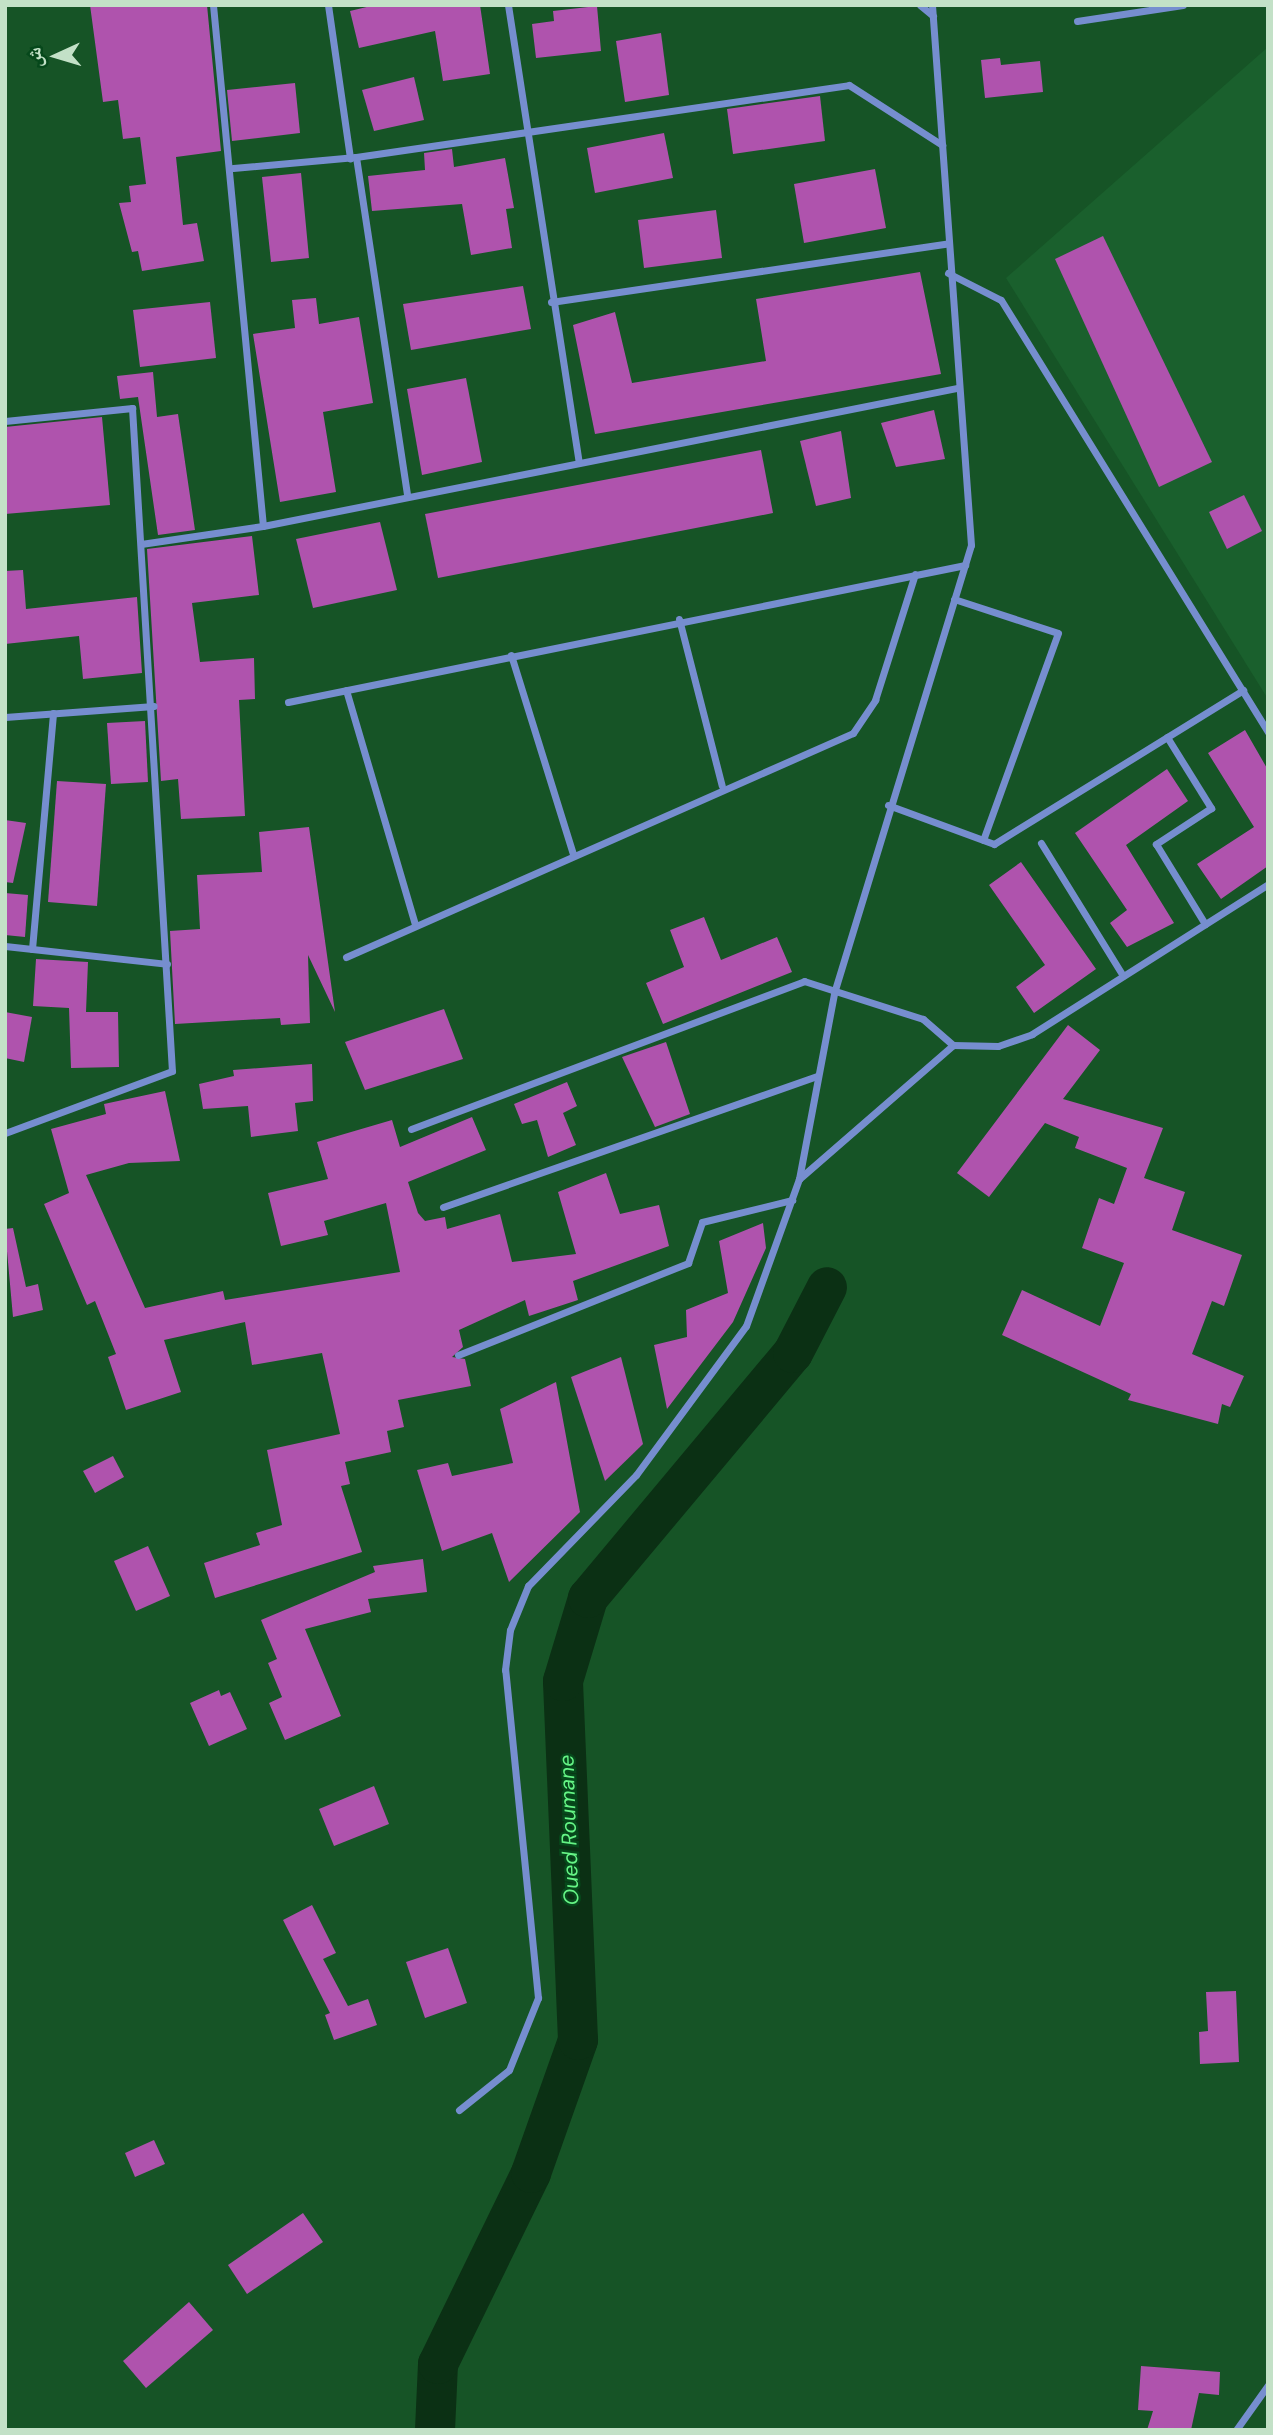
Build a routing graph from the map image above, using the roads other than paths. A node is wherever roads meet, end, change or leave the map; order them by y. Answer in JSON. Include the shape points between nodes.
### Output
{"nodes":[{"id":1,"x":213,"y":5,"type":"edge"},
{"id":2,"x":328,"y":5,"type":"edge"},
{"id":3,"x":508,"y":5,"type":"edge"},
{"id":4,"x":920,"y":5,"type":"edge"},
{"id":5,"x":932,"y":5,"type":"edge"},
{"id":6,"x":1183,"y":5,"type":"edge"},
{"id":7,"x":933,"y":16,"type":"junction"},
{"id":8,"x":1077,"y":21,"type":"dead end"},
{"id":9,"x":523,"y":133,"type":"junction"},
{"id":10,"x":942,"y":145,"type":"junction"},
{"id":11,"x":353,"y":158,"type":"junction"},
{"id":12,"x":233,"y":169,"type":"junction"},
{"id":13,"x":946,"y":244,"type":"junction"},
{"id":14,"x":948,"y":273,"type":"junction"},
{"id":15,"x":551,"y":302,"type":"junction"},
{"id":16,"x":957,"y":387,"type":"junction"},
{"id":17,"x":5,"y":421,"type":"edge"},
{"id":18,"x":579,"y":462,"type":"junction"},
{"id":19,"x":407,"y":496,"type":"junction"},
{"id":20,"x":263,"y":526,"type":"junction"},
{"id":21,"x":141,"y":544,"type":"junction"},
{"id":22,"x":965,"y":565,"type":"junction"},
{"id":23,"x":915,"y":574,"type":"junction"},
{"id":24,"x":954,"y":599,"type":"junction"},
{"id":25,"x":679,"y":619,"type":"junction"},
{"id":26,"x":511,"y":655,"type":"junction"},
{"id":27,"x":346,"y":690,"type":"junction"},
{"id":28,"x":1243,"y":691,"type":"junction"},
{"id":29,"x":288,"y":702,"type":"dead end"},
{"id":30,"x":154,"y":706,"type":"junction"},
{"id":31,"x":53,"y":713,"type":"junction"},
{"id":32,"x":5,"y":718,"type":"edge"},
{"id":33,"x":1268,"y":732,"type":"edge"},
{"id":34,"x":1167,"y":737,"type":"junction"},
{"id":35,"x":722,"y":786,"type":"junction"},
{"id":36,"x":888,"y":806,"type":"junction"},
{"id":37,"x":983,"y":840,"type":"junction"},
{"id":38,"x":1041,"y":843,"type":"dead end"},
{"id":39,"x":573,"y":854,"type":"junction"},
{"id":40,"x":1268,"y":884,"type":"edge"},
{"id":41,"x":1205,"y":924,"type":"junction"},
{"id":42,"x":415,"y":925,"type":"junction"},
{"id":43,"x":5,"y":946,"type":"edge"},
{"id":44,"x":32,"y":950,"type":"junction"},
{"id":45,"x":346,"y":957,"type":"dead end"},
{"id":46,"x":167,"y":964,"type":"junction"},
{"id":47,"x":1123,"y":976,"type":"junction"},
{"id":48,"x":834,"y":993,"type":"junction"},
{"id":49,"x":953,"y":1045,"type":"junction"},
{"id":50,"x":818,"y":1076,"type":"junction"},
{"id":51,"x":411,"y":1129,"type":"dead end"},
{"id":52,"x":5,"y":1133,"type":"edge"},
{"id":53,"x":799,"y":1179,"type":"junction"},
{"id":54,"x":792,"y":1200,"type":"junction"},
{"id":55,"x":443,"y":1207,"type":"dead end"},
{"id":56,"x":458,"y":1355,"type":"dead end"},
{"id":57,"x":459,"y":2110,"type":"dead end"},
{"id":58,"x":1268,"y":2385,"type":"edge"},
{"id":59,"x":1236,"y":2430,"type":"edge"}],
"edges":[{"from":1,"to":12,"type":"street"},
{"from":2,"to":11,"type":"street"},
{"from":3,"to":9,"type":"street"},
{"from":4,"to":7,"type":"street"},
{"from":5,"to":7,"type":"street"},
{"from":6,"to":8,"type":"street"},
{"from":7,"to":10,"type":"street"},
{"from":9,"to":10,"type":"street","via":[[849,85]]},
{"from":9,"to":11,"type":"street"},
{"from":9,"to":15,"type":"street"},
{"from":10,"to":13,"type":"street"},
{"from":11,"to":12,"type":"street"},
{"from":11,"to":19,"type":"street"},
{"from":12,"to":20,"type":"street"},
{"from":13,"to":14,"type":"street"},
{"from":13,"to":15,"type":"street"},
{"from":14,"to":16,"type":"street"},
{"from":14,"to":28,"type":"street","via":[[1001,300]]},
{"from":15,"to":18,"type":"street"},
{"from":16,"to":18,"type":"street"},
{"from":16,"to":22,"type":"street","via":[[971,545]]},
{"from":17,"to":21,"type":"street","via":[[132,408]]},
{"from":18,"to":19,"type":"street"},
{"from":19,"to":20,"type":"street"},
{"from":20,"to":21,"type":"street"},
{"from":21,"to":30,"type":"street"},
{"from":22,"to":23,"type":"street"},
{"from":22,"to":24,"type":"street"},
{"from":23,"to":25,"type":"street"},
{"from":23,"to":35,"type":"street","via":[[867,719],[839,741]]},
{"from":24,"to":36,"type":"street"},
{"from":24,"to":37,"type":"street","via":[[1058,633]]},
{"from":25,"to":26,"type":"street"},
{"from":25,"to":35,"type":"street"},
{"from":26,"to":27,"type":"street"},
{"from":26,"to":39,"type":"street"},
{"from":27,"to":29,"type":"street"},
{"from":27,"to":42,"type":"street"},
{"from":28,"to":33,"type":"street"},
{"from":28,"to":34,"type":"street"},
{"from":30,"to":31,"type":"street"},
{"from":30,"to":46,"type":"street"},
{"from":31,"to":32,"type":"street"},
{"from":31,"to":44,"type":"street"},
{"from":34,"to":37,"type":"street","via":[[994,844]]},
{"from":34,"to":41,"type":"street","via":[[1211,808],[1156,844]]},
{"from":35,"to":39,"type":"street"},
{"from":36,"to":37,"type":"street"},
{"from":36,"to":48,"type":"street"},
{"from":38,"to":47,"type":"street"},
{"from":39,"to":42,"type":"street"},
{"from":40,"to":41,"type":"street"},
{"from":41,"to":47,"type":"street"},
{"from":42,"to":45,"type":"street"},
{"from":43,"to":44,"type":"street"},
{"from":44,"to":46,"type":"street"},
{"from":46,"to":52,"type":"street","via":[[168,1076]]},
{"from":47,"to":49,"type":"street","via":[[1032,1034],[998,1046]]},
{"from":48,"to":49,"type":"street","via":[[923,1019]]},
{"from":48,"to":50,"type":"street"},
{"from":48,"to":51,"type":"street","via":[[804,981]]},
{"from":49,"to":53,"type":"street"},
{"from":50,"to":53,"type":"street"},
{"from":50,"to":55,"type":"street"},
{"from":53,"to":54,"type":"street"},
{"from":54,"to":56,"type":"street","via":[[702,1222],[688,1263]]},
{"from":54,"to":57,"type":"street","via":[[747,1326],[636,1475],[528,1586],[510,1630],[509,1729],[538,1998],[509,2070]]},
{"from":58,"to":59,"type":"street"}]}
